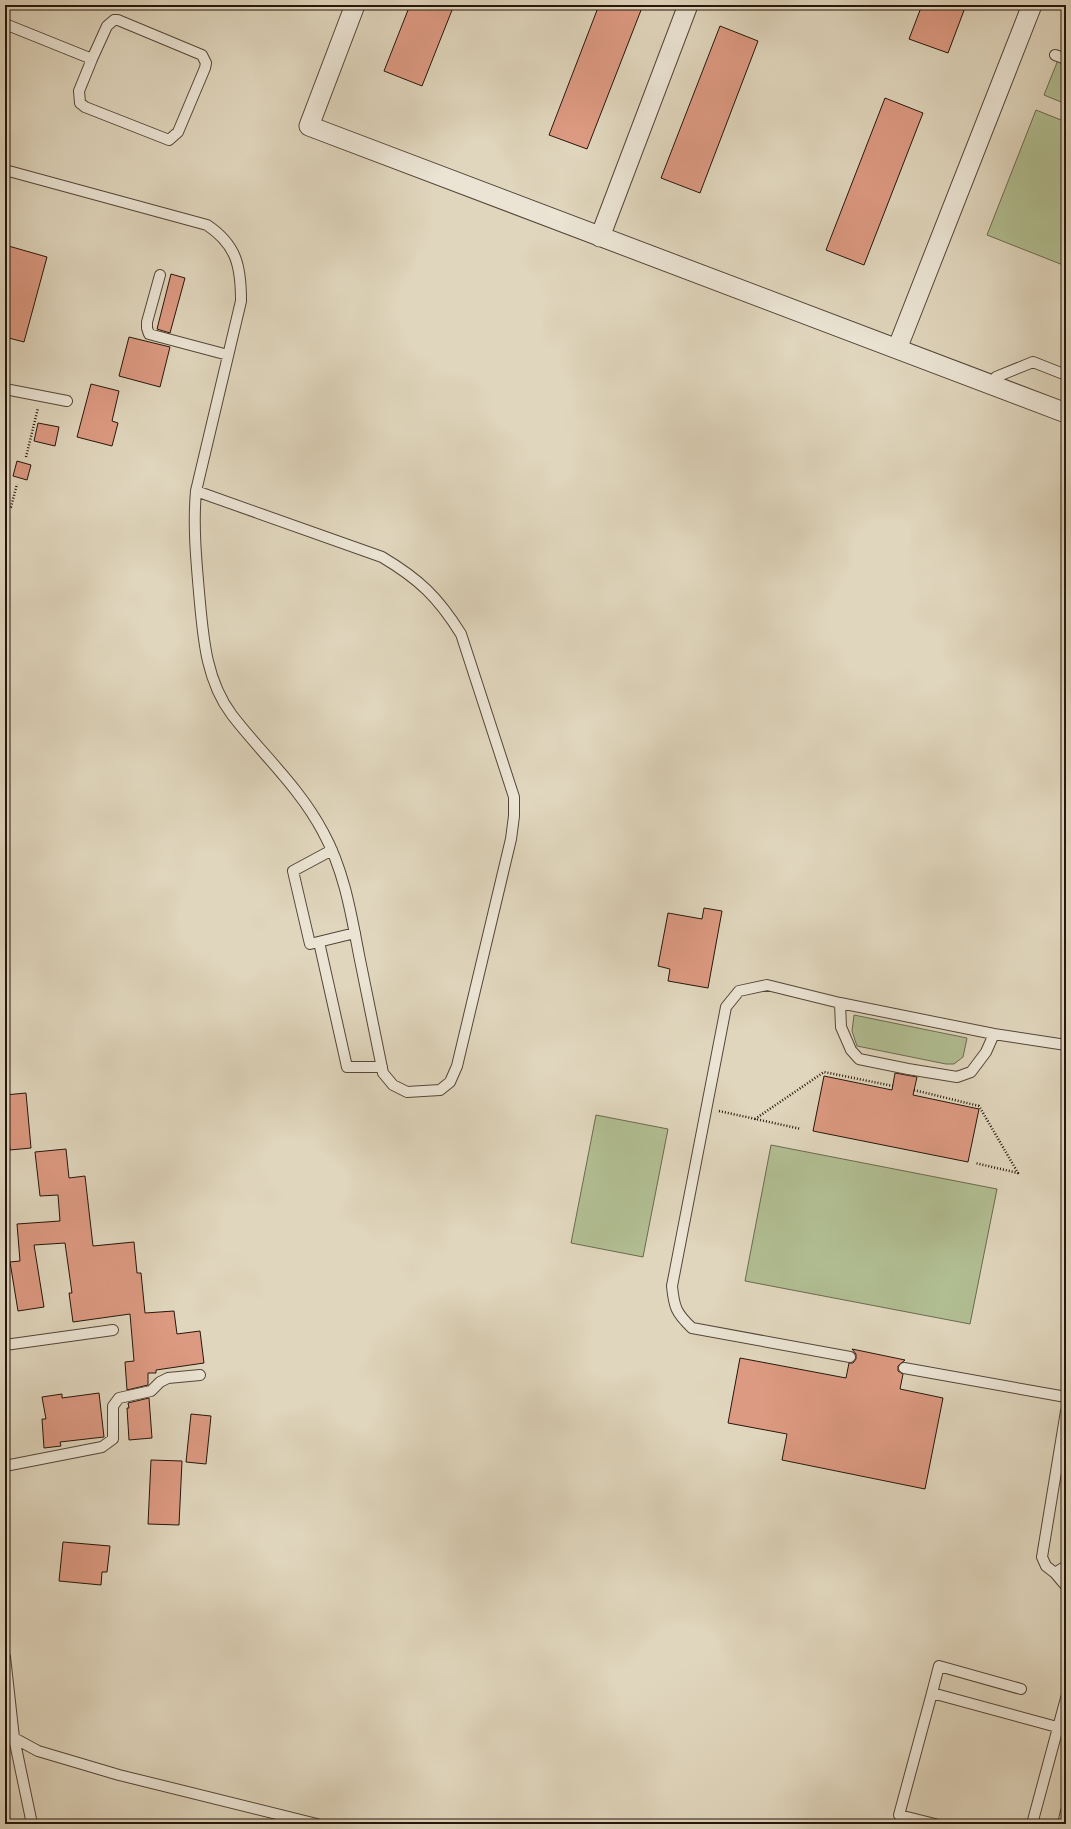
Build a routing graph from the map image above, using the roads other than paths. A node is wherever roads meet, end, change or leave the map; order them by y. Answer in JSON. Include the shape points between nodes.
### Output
{"nodes":[{"id":1,"x":355,"y":5,"type":"edge"},
{"id":2,"x":688,"y":5,"type":"edge"},
{"id":3,"x":1032,"y":5,"type":"edge"},
{"id":4,"x":5,"y":24,"type":"edge"},
{"id":5,"x":1055,"y":55,"type":"dead end"},
{"id":6,"x":92,"y":59,"type":"junction"},
{"id":7,"x":1066,"y":59,"type":"edge"},
{"id":8,"x":5,"y":170,"type":"edge"},
{"id":9,"x":600,"y":237,"type":"junction"},
{"id":10,"x":160,"y":275,"type":"dead end"},
{"id":11,"x":897,"y":349,"type":"junction"},
{"id":12,"x":228,"y":355,"type":"junction"},
{"id":13,"x":1066,"y":375,"type":"edge"},
{"id":14,"x":993,"y":385,"type":"junction"},
{"id":15,"x":5,"y":389,"type":"edge"},
{"id":16,"x":67,"y":401,"type":"dead end"},
{"id":17,"x":1066,"y":410,"type":"edge"},
{"id":18,"x":196,"y":491,"type":"junction"},
{"id":19,"x":332,"y":850,"type":"junction"},
{"id":20,"x":355,"y":934,"type":"junction"},
{"id":21,"x":319,"y":942,"type":"junction"},
{"id":22,"x":840,"y":1003,"type":"junction"},
{"id":23,"x":994,"y":1034,"type":"junction"},
{"id":24,"x":1066,"y":1045,"type":"edge"},
{"id":25,"x":382,"y":1067,"type":"junction"},
{"id":26,"x":113,"y":1330,"type":"dead end"},
{"id":27,"x":5,"y":1345,"type":"edge"},
{"id":28,"x":850,"y":1357,"type":"dead end"},
{"id":29,"x":904,"y":1368,"type":"dead end"},
{"id":30,"x":200,"y":1375,"type":"dead end"},
{"id":31,"x":1066,"y":1397,"type":"edge"},
{"id":32,"x":1066,"y":1411,"type":"edge"},
{"id":33,"x":5,"y":1466,"type":"edge"},
{"id":34,"x":1066,"y":1566,"type":"edge"},
{"id":35,"x":1055,"y":1573,"type":"junction"},
{"id":36,"x":1066,"y":1586,"type":"edge"},
{"id":37,"x":5,"y":1657,"type":"edge"},
{"id":38,"x":1021,"y":1689,"type":"dead end"},
{"id":39,"x":932,"y":1693,"type":"junction"},
{"id":40,"x":1066,"y":1698,"type":"edge"},
{"id":41,"x":1057,"y":1727,"type":"junction"},
{"id":42,"x":10,"y":1737,"type":"edge"},
{"id":43,"x":1066,"y":1811,"type":"edge"},
{"id":44,"x":32,"y":1824,"type":"edge"},
{"id":45,"x":317,"y":1824,"type":"edge"},
{"id":46,"x":935,"y":1824,"type":"edge"},
{"id":47,"x":1032,"y":1824,"type":"edge"},
{"id":48,"x":1063,"y":1824,"type":"edge"}],
"edges":[{"from":1,"to":9,"type":"street","via":[[309,126]]},
{"from":2,"to":9,"type":"street"},
{"from":3,"to":11,"type":"street"},
{"from":4,"to":6,"type":"lane"},
{"from":5,"to":7,"type":"lane"},
{"from":6,"to":6,"type":"lane","via":[[80,91],[80,103],[169,140],[178,132],[206,63],[202,55],[118,20],[109,22]]},
{"from":8,"to":12,"type":"lane","via":[[207,225],[220,234],[230,245],[241,279],[241,301]]},
{"from":9,"to":11,"type":"street"},
{"from":10,"to":12,"type":"lane","via":[[147,322],[146,328],[150,334]]},
{"from":11,"to":14,"type":"street"},
{"from":12,"to":18,"type":"lane"},
{"from":13,"to":14,"type":"lane","via":[[1033,362],[996,377]]},
{"from":14,"to":17,"type":"street"},
{"from":15,"to":16,"type":"lane"},
{"from":18,"to":19,"type":"lane","via":[[195,547],[204,643],[209,668],[218,691],[232,714],[306,804]]},
{"from":18,"to":25,"type":"lane","via":[[382,557],[408,572],[430,592],[448,612],[461,634],[509,780],[514,797],[511,839],[450,1082],[440,1090],[407,1092],[393,1085],[383,1073]]},
{"from":19,"to":20,"type":"lane","via":[[347,896]]},
{"from":19,"to":21,"type":"lane","via":[[293,871],[310,944]]},
{"from":20,"to":21,"type":"lane"},
{"from":20,"to":25,"type":"lane"},
{"from":21,"to":25,"type":"lane","via":[[347,1067]]},
{"from":22,"to":23,"type":"lane"},
{"from":22,"to":23,"type":"lane","via":[[841,1027],[851,1050],[859,1059],[908,1069],[957,1078],[971,1072],[986,1052]]},
{"from":22,"to":28,"type":"lane","via":[[767,985],[739,991],[726,1007],[672,1286],[674,1306],[681,1318],[692,1328]]},
{"from":23,"to":24,"type":"lane"},
{"from":26,"to":27,"type":"lane"},
{"from":29,"to":31,"type":"lane"},
{"from":30,"to":33,"type":"lane","via":[[168,1378],[151,1391],[119,1398],[113,1406],[113,1439],[102,1447]]},
{"from":32,"to":35,"type":"lane","via":[[1042,1557],[1046,1566]]},
{"from":34,"to":35,"type":"lane"},
{"from":35,"to":36,"type":"lane"},
{"from":37,"to":42,"type":"lane"},
{"from":38,"to":39,"type":"lane","via":[[939,1666]]},
{"from":39,"to":41,"type":"lane"},
{"from":39,"to":46,"type":"lane","via":[[899,1815]]},
{"from":40,"to":41,"type":"lane"},
{"from":41,"to":47,"type":"lane"},
{"from":42,"to":44,"type":"lane"},
{"from":42,"to":45,"type":"lane","via":[[38,1751],[119,1775]]},
{"from":43,"to":48,"type":"lane"}]}
